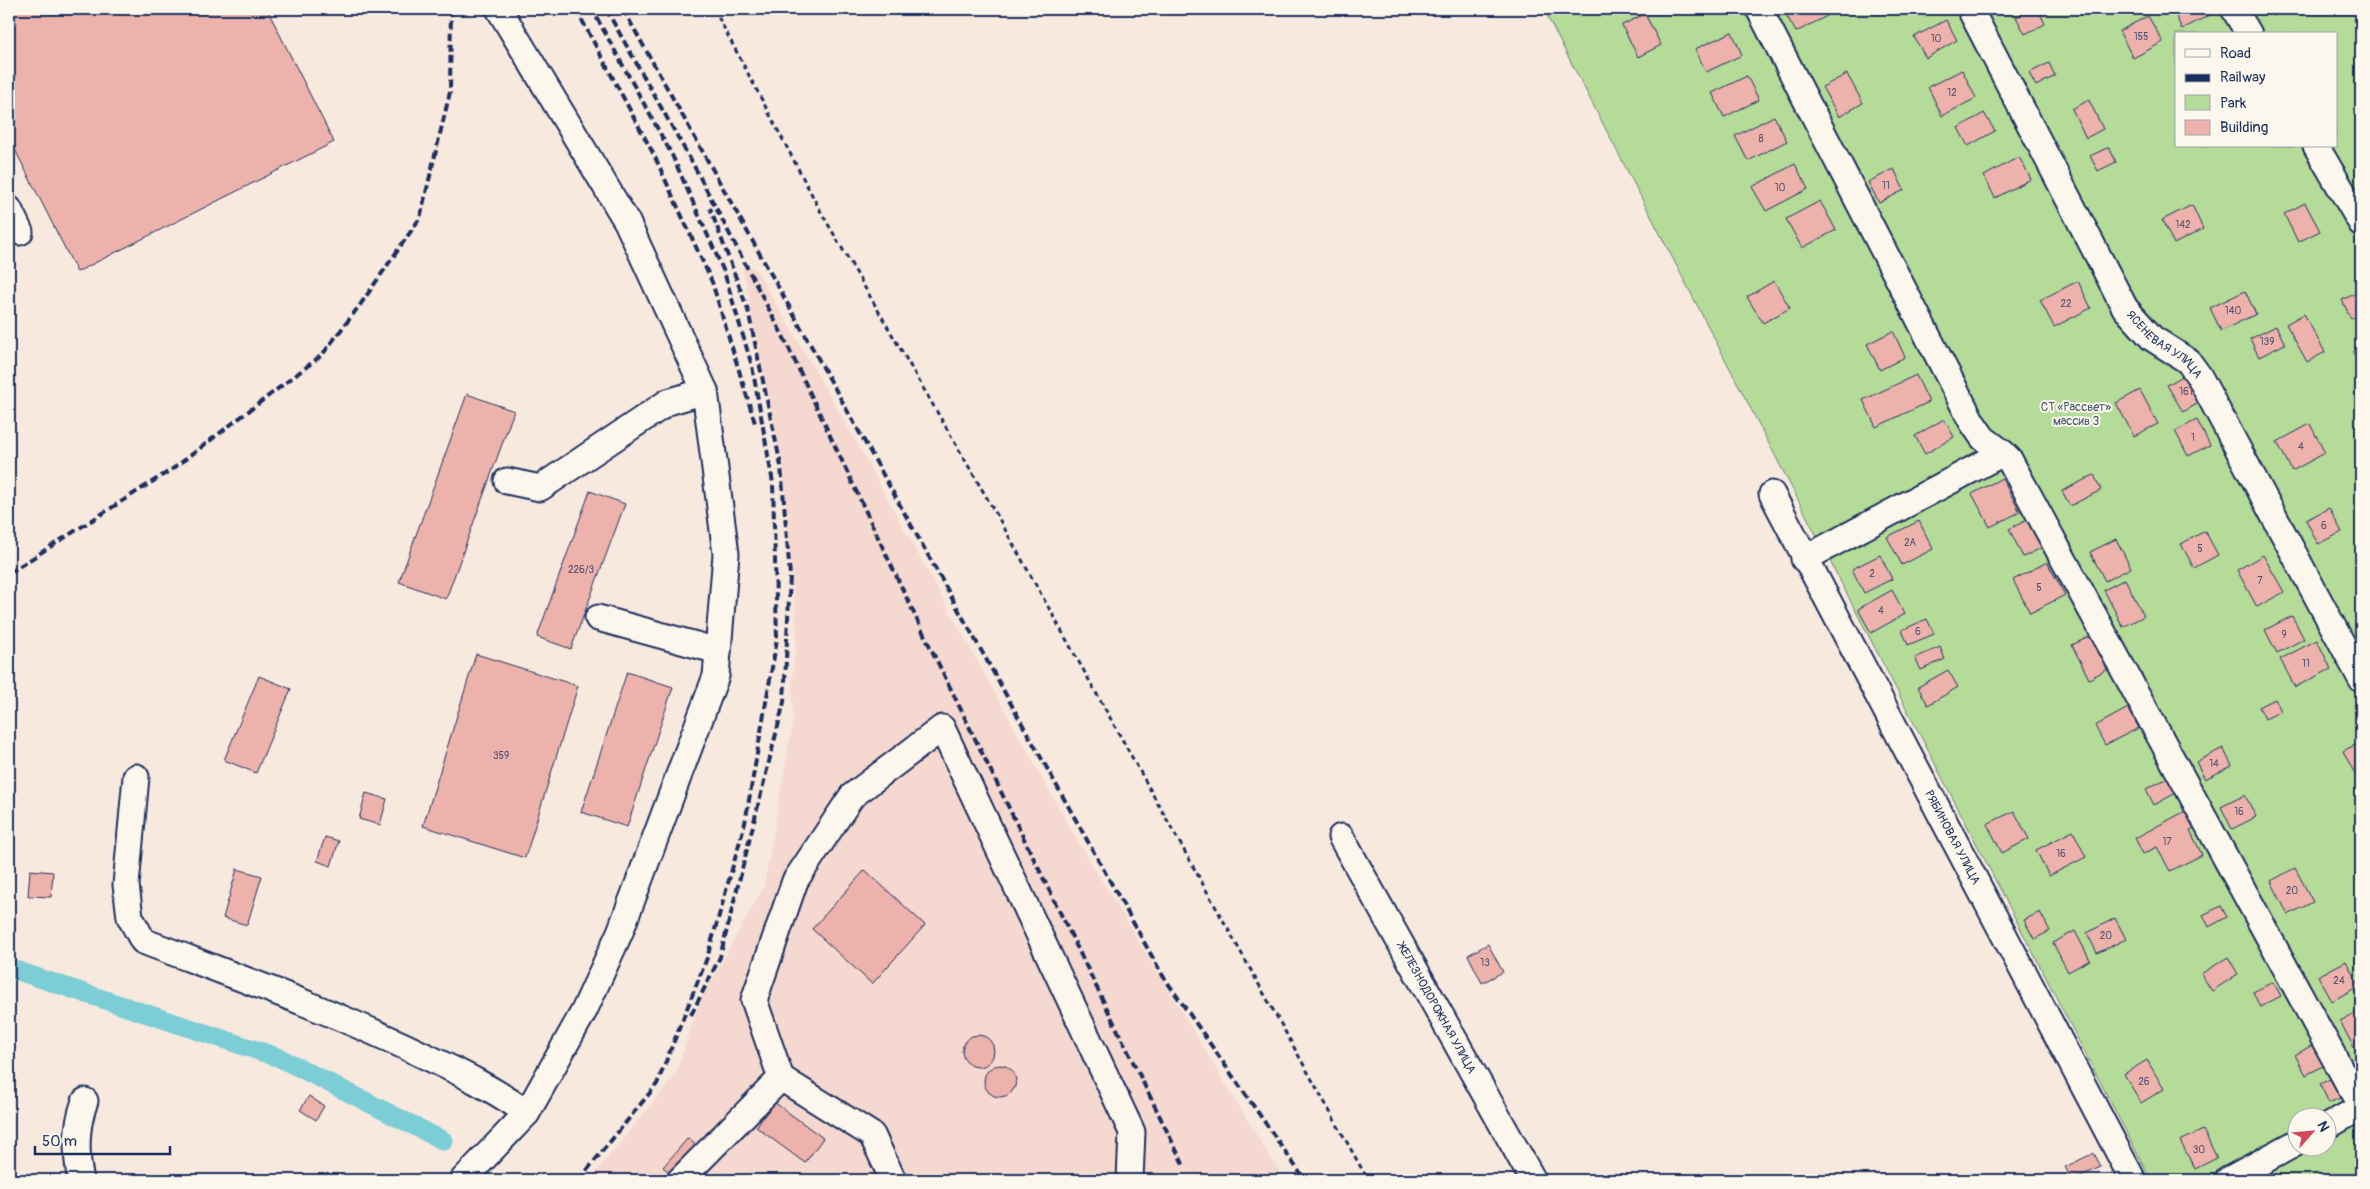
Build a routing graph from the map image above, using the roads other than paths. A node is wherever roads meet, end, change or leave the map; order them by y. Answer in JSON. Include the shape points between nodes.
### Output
{"nodes":[{"id":1,"x":499,"y":9,"type":"edge"},
{"id":2,"x":1759,"y":9,"type":"edge"},
{"id":3,"x":1970,"y":9,"type":"edge"},
{"id":4,"x":2234,"y":9,"type":"edge"},
{"id":5,"x":2248,"y":32,"type":"edge"},
{"id":6,"x":2317,"y":148,"type":"edge"},
{"id":7,"x":9,"y":209,"type":"edge"},
{"id":8,"x":2361,"y":223,"type":"edge"},
{"id":9,"x":20,"y":232,"type":"dead end"},
{"id":10,"x":705,"y":391,"type":"junction"},
{"id":11,"x":2003,"y":453,"type":"junction"},
{"id":12,"x":508,"y":481,"type":"dead end"},
{"id":13,"x":1772,"y":494,"type":"dead end"},
{"id":14,"x":1804,"y":559,"type":"junction"},
{"id":15,"x":598,"y":618,"type":"dead end"},
{"id":16,"x":718,"y":651,"type":"junction"},
{"id":17,"x":2361,"y":679,"type":"edge"},
{"id":18,"x":136,"y":777,"type":"dead end"},
{"id":19,"x":1341,"y":838,"type":"dead end"},
{"id":20,"x":781,"y":1078,"type":"junction"},
{"id":21,"x":84,"y":1101,"type":"dead end"},
{"id":22,"x":2361,"y":1107,"type":"edge"},
{"id":23,"x":527,"y":1113,"type":"junction"},
{"id":24,"x":2338,"y":1120,"type":"edge"},
{"id":25,"x":2288,"y":1147,"type":"edge"},
{"id":26,"x":81,"y":1180,"type":"edge"},
{"id":27,"x":463,"y":1180,"type":"edge"},
{"id":28,"x":680,"y":1180,"type":"edge"},
{"id":29,"x":893,"y":1180,"type":"edge"},
{"id":30,"x":1130,"y":1180,"type":"edge"},
{"id":31,"x":1533,"y":1180,"type":"edge"},
{"id":32,"x":2133,"y":1180,"type":"edge"},
{"id":33,"x":2228,"y":1180,"type":"edge"}],
"edges":[{"from":1,"to":10,"type":"street","via":[[627,222]]},
{"from":2,"to":11,"type":"street","via":[[1972,422],[1982,438]]},
{"from":3,"to":17,"type":"street","name":"ЯСЕНЕВАЯ УЛИЦА","via":[[2125,308],[2152,338],[2188,361],[2200,376]]},
{"from":4,"to":5,"type":"street"},
{"from":6,"to":8,"type":"street"},
{"from":7,"to":9,"type":"street"},
{"from":10,"to":12,"type":"street","via":[[668,402],[540,488]]},
{"from":10,"to":16,"type":"street","via":[[726,554]]},
{"from":11,"to":14,"type":"street"},
{"from":11,"to":22,"type":"street"},
{"from":13,"to":14,"type":"street","name":"РЯБИНОВАЯ УЛИЦА"},
{"from":14,"to":32,"type":"street","name":"РЯБИНОВАЯ УЛИЦА"},
{"from":15,"to":16,"type":"street"},
{"from":16,"to":23,"type":"street","via":[[716,676],[620,932],[584,1011]]},
{"from":18,"to":23,"type":"street","via":[[126,885],[130,916],[142,941],[296,999],[390,1039],[495,1090]]},
{"from":19,"to":31,"type":"street","name":"ЖЕЛЕЗНОДОРОЖНАЯ УЛИЦА"},
{"from":20,"to":28,"type":"street"},
{"from":20,"to":29,"type":"street","via":[[872,1135]]},
{"from":20,"to":30,"type":"street","via":[[754,1000],[795,881],[852,796],[942,728],[1132,1132]]},
{"from":21,"to":26,"type":"street","via":[[77,1122],[76,1159]]},
{"from":22,"to":24,"type":"street"},
{"from":23,"to":27,"type":"street"},
{"from":25,"to":33,"type":"street"}]}
